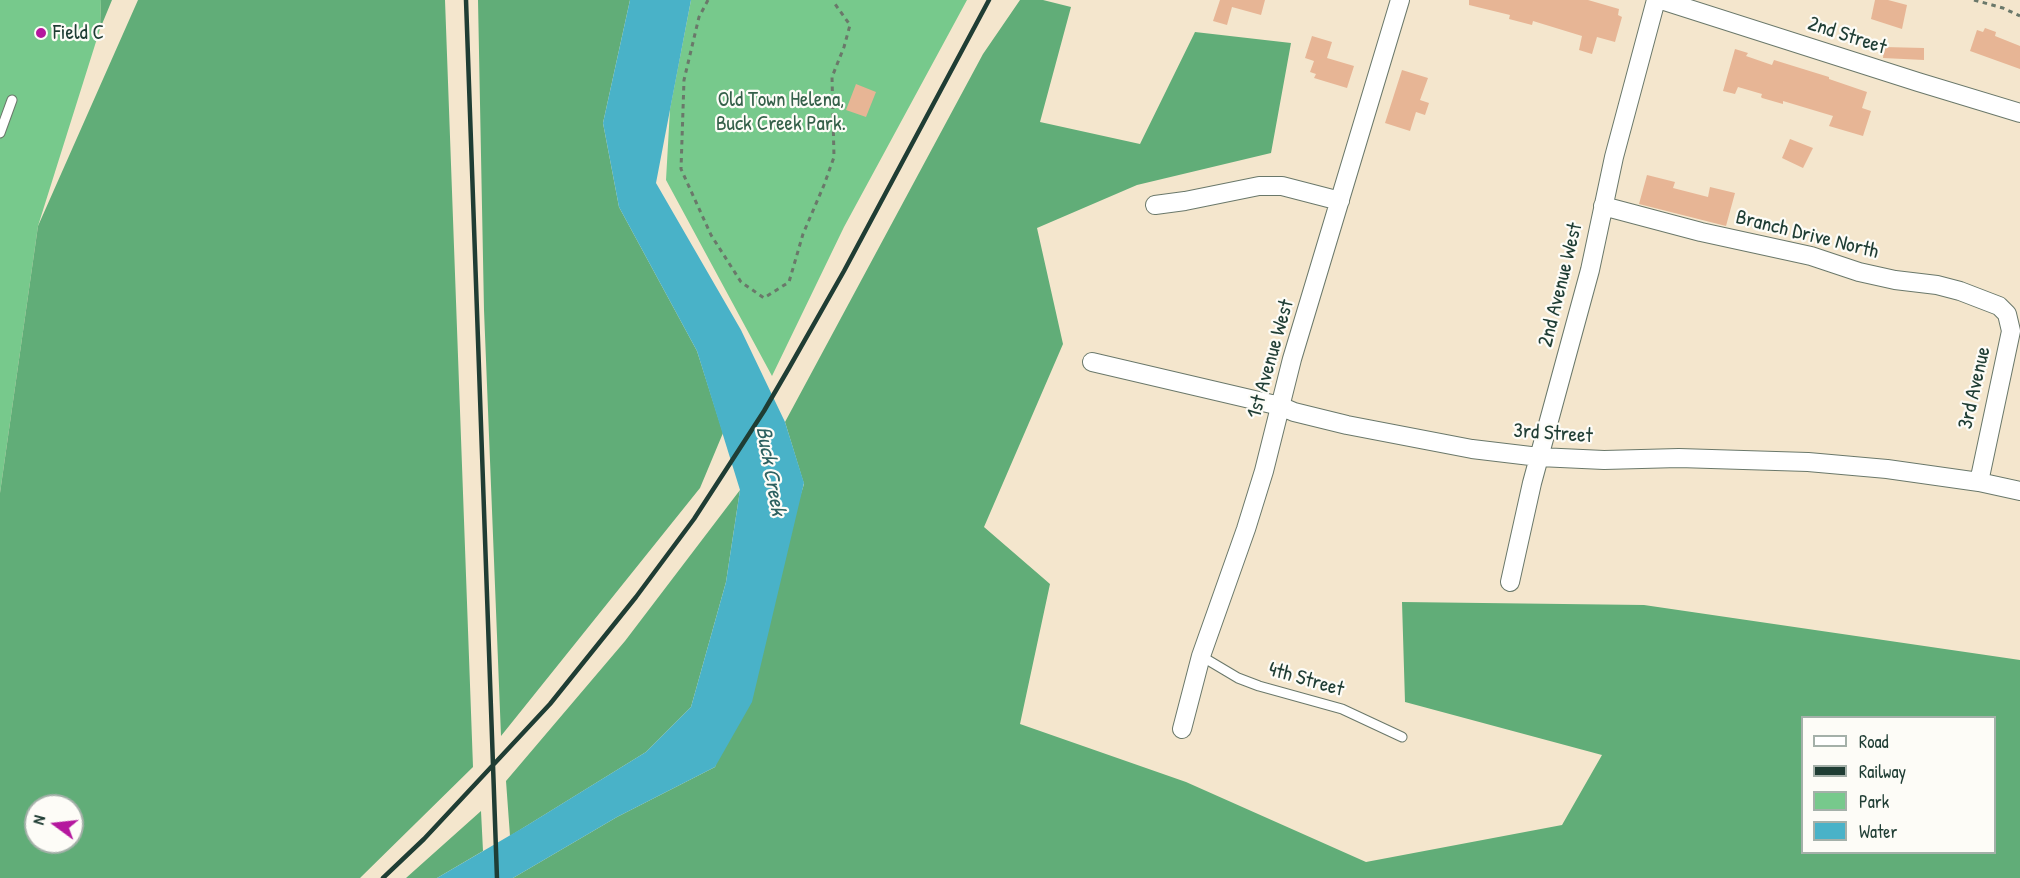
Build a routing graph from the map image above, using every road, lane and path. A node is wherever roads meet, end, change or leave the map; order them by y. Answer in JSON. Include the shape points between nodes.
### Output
{"nodes":[{"id":1,"x":708,"y":0,"type":"edge"},
{"id":2,"x":835,"y":0,"type":"edge"},
{"id":3,"x":1400,"y":0,"type":"edge"},
{"id":4,"x":1656,"y":0,"type":"edge"},
{"id":5,"x":1661,"y":0,"type":"edge"},
{"id":6,"x":1974,"y":0,"type":"edge"},
{"id":7,"x":2020,"y":16,"type":"edge"},
{"id":8,"x":12,"y":100,"type":"dead end"},
{"id":9,"x":2020,"y":113,"type":"edge"},
{"id":10,"x":0,"y":133,"type":"edge"},
{"id":11,"x":1340,"y":201,"type":"junction"},
{"id":12,"x":1155,"y":205,"type":"dead end"},
{"id":13,"x":1603,"y":206,"type":"junction"},
{"id":14,"x":1999,"y":306,"type":"joint"},
{"id":15,"x":1092,"y":362,"type":"dead end"},
{"id":16,"x":1280,"y":406,"type":"junction"},
{"id":17,"x":1539,"y":457,"type":"junction"},
{"id":18,"x":1979,"y":482,"type":"junction"},
{"id":19,"x":2020,"y":491,"type":"edge"},
{"id":20,"x":1510,"y":582,"type":"dead end"},
{"id":21,"x":1201,"y":656,"type":"junction"},
{"id":22,"x":1182,"y":729,"type":"dead end"},
{"id":23,"x":1402,"y":736,"type":"dead end"}],
"edges":[{"from":1,"to":2,"type":"path","via":[[699,17],[684,80],[681,169],[711,235],[741,282],[764,298],[789,282],[803,234],[834,157],[832,76],[850,25]]},
{"from":3,"to":11,"type":"street","name":"1st Avenue West"},
{"from":4,"to":13,"type":"street","name":"2nd Avenue West"},
{"from":5,"to":9,"type":"street","name":"2nd Street"},
{"from":6,"to":7,"type":"path"},
{"from":8,"to":10,"type":"lane"},
{"from":11,"to":12,"type":"street","via":[[1282,186],[1259,186]]},
{"from":11,"to":16,"type":"street","name":"1st Avenue West"},
{"from":13,"to":14,"type":"street","name":"Branch Drive North","via":[[1811,256],[1859,272],[1937,285]]},
{"from":13,"to":17,"type":"street","name":"2nd Avenue West","via":[[1590,270]]},
{"from":14,"to":18,"type":"street","name":"3rd Avenue","via":[[2007,314],[2011,332]]},
{"from":15,"to":16,"type":"street","name":"3rd Street"},
{"from":16,"to":17,"type":"street","name":"3rd Street","via":[[1472,449]]},
{"from":16,"to":21,"type":"street","name":"1st Avenue West","via":[[1246,529]]},
{"from":17,"to":18,"type":"street","name":"3rd Street","via":[[1808,462]]},
{"from":17,"to":20,"type":"street","name":"2nd Avenue West"},
{"from":18,"to":19,"type":"street","name":"3rd Street"},
{"from":21,"to":22,"type":"street","name":"1st Avenue West"},
{"from":21,"to":23,"type":"lane","name":"4th Street","via":[[1238,678],[1342,709]]}]}
